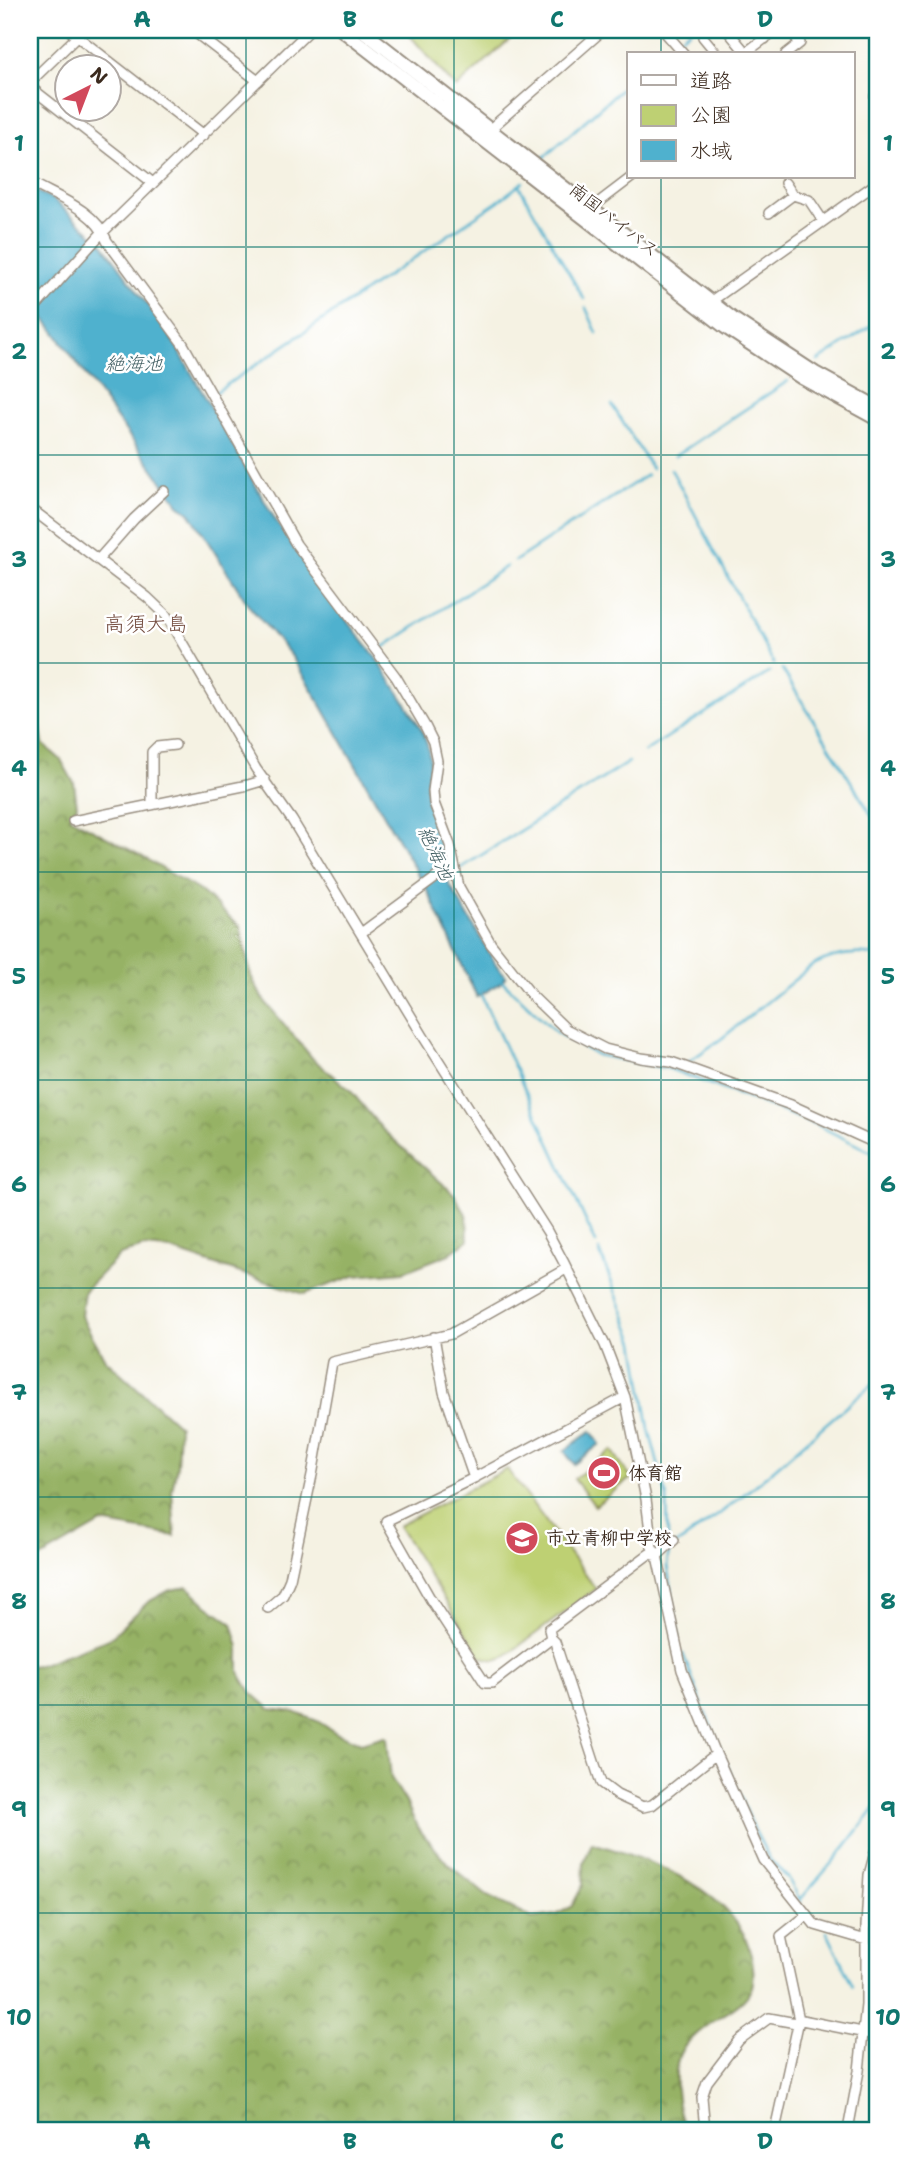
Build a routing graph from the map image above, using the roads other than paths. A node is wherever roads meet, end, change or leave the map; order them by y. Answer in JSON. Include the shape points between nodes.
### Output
{"nodes":[{"id":1,"x":192,"y":30,"type":"edge"},
{"id":2,"x":310,"y":30,"type":"edge"},
{"id":3,"x":342,"y":30,"type":"edge"},
{"id":4,"x":362,"y":30,"type":"edge"},
{"id":5,"x":603,"y":30,"type":"edge"},
{"id":6,"x":663,"y":30,"type":"edge"},
{"id":7,"x":727,"y":30,"type":"edge"},
{"id":8,"x":757,"y":30,"type":"edge"},
{"id":9,"x":776,"y":30,"type":"edge"},
{"id":10,"x":790,"y":30,"type":"edge"},
{"id":11,"x":77,"y":32,"type":"edge"},
{"id":12,"x":703,"y":37,"type":"dead end"},
{"id":13,"x":765,"y":38,"type":"junction"},
{"id":14,"x":682,"y":52,"type":"edge"},
{"id":15,"x":715,"y":52,"type":"edge"},
{"id":16,"x":744,"y":52,"type":"edge"},
{"id":17,"x":748,"y":52,"type":"edge"},
{"id":18,"x":791,"y":52,"type":"edge"},
{"id":19,"x":258,"y":81,"type":"junction"},
{"id":20,"x":30,"y":85,"type":"edge"},
{"id":21,"x":489,"y":130,"type":"junction"},
{"id":22,"x":204,"y":135,"type":"junction"},
{"id":23,"x":631,"y":178,"type":"edge"},
{"id":24,"x":30,"y":183,"type":"edge"},
{"id":25,"x":153,"y":183,"type":"junction"},
{"id":26,"x":785,"y":183,"type":"dead end"},
{"id":27,"x":877,"y":183,"type":"edge"},
{"id":28,"x":793,"y":195,"type":"junction"},
{"id":29,"x":590,"y":209,"type":"junction"},
{"id":30,"x":769,"y":212,"type":"dead end"},
{"id":31,"x":823,"y":221,"type":"junction"},
{"id":32,"x":101,"y":234,"type":"junction"},
{"id":33,"x":710,"y":302,"type":"junction"},
{"id":34,"x":31,"y":312,"type":"edge"},
{"id":35,"x":877,"y":407,"type":"edge"},
{"id":36,"x":877,"y":419,"type":"edge"},
{"id":37,"x":164,"y":491,"type":"dead end"},
{"id":38,"x":30,"y":508,"type":"edge"},
{"id":39,"x":98,"y":560,"type":"junction"},
{"id":40,"x":175,"y":745,"type":"dead end"},
{"id":41,"x":265,"y":780,"type":"junction"},
{"id":42,"x":152,"y":805,"type":"junction"},
{"id":43,"x":73,"y":821,"type":"dead end"},
{"id":44,"x":451,"y":868,"type":"junction"},
{"id":45,"x":361,"y":933,"type":"junction"},
{"id":46,"x":877,"y":1144,"type":"edge"},
{"id":47,"x":566,"y":1269,"type":"junction"},
{"id":48,"x":434,"y":1337,"type":"junction"},
{"id":49,"x":625,"y":1397,"type":"junction"},
{"id":50,"x":474,"y":1478,"type":"junction"},
{"id":51,"x":674,"y":1540,"type":"dead end"},
{"id":52,"x":657,"y":1556,"type":"junction"},
{"id":53,"x":268,"y":1608,"type":"dead end"},
{"id":54,"x":551,"y":1638,"type":"junction"},
{"id":55,"x":716,"y":1754,"type":"junction"},
{"id":56,"x":877,"y":1845,"type":"edge"},
{"id":57,"x":806,"y":1916,"type":"junction"},
{"id":58,"x":866,"y":1940,"type":"junction"},
{"id":59,"x":799,"y":2020,"type":"junction"},
{"id":60,"x":862,"y":2033,"type":"junction"},
{"id":61,"x":877,"y":2035,"type":"edge"},
{"id":62,"x":705,"y":2130,"type":"edge"},
{"id":63,"x":775,"y":2130,"type":"edge"},
{"id":64,"x":848,"y":2130,"type":"edge"}],
"edges":[{"from":1,"to":19,"type":"street"},
{"from":2,"to":19,"type":"street"},
{"from":3,"to":36,"type":"highway","name":"南国バイパス","via":[[725,327],[802,378]]},
{"from":4,"to":21,"type":"highway","name":"南国バイパス"},
{"from":5,"to":21,"type":"street"},
{"from":6,"to":14,"type":"street"},
{"from":7,"to":16,"type":"street"},
{"from":8,"to":13,"type":"street"},
{"from":9,"to":13,"type":"street"},
{"from":10,"to":18,"type":"street","via":[[803,47]]},
{"from":11,"to":20,"type":"street"},
{"from":11,"to":22,"type":"street"},
{"from":12,"to":15,"type":"street"},
{"from":13,"to":17,"type":"street"},
{"from":19,"to":22,"type":"street"},
{"from":20,"to":25,"type":"street"},
{"from":21,"to":29,"type":"highway","name":"南国バイパス"},
{"from":22,"to":25,"type":"street"},
{"from":23,"to":29,"type":"street"},
{"from":24,"to":32,"type":"street","via":[[73,205]]},
{"from":25,"to":32,"type":"street"},
{"from":26,"to":28,"type":"street"},
{"from":27,"to":31,"type":"street"},
{"from":28,"to":30,"type":"street"},
{"from":28,"to":31,"type":"street","via":[[809,200]]},
{"from":29,"to":33,"type":"highway","name":"南国バイパス"},
{"from":31,"to":33,"type":"street"},
{"from":32,"to":34,"type":"street"},
{"from":32,"to":44,"type":"street","via":[[170,324],[296,544],[396,677],[425,726],[437,761],[434,803],[450,845]]},
{"from":33,"to":35,"type":"highway","name":"南国バイパス","via":[[815,373]]},
{"from":37,"to":39,"type":"street"},
{"from":38,"to":39,"type":"street"},
{"from":39,"to":41,"type":"street","via":[[166,615]]},
{"from":40,"to":42,"type":"street","via":[[152,752]]},
{"from":41,"to":42,"type":"street"},
{"from":41,"to":45,"type":"street"},
{"from":42,"to":43,"type":"street"},
{"from":44,"to":45,"type":"street"},
{"from":44,"to":46,"type":"street","via":[[491,944],[533,997],[566,1029],[605,1049],[671,1062],[792,1105]]},
{"from":45,"to":47,"type":"street","via":[[547,1231]]},
{"from":47,"to":48,"type":"street","via":[[450,1334]]},
{"from":47,"to":49,"type":"street","via":[[605,1345]]},
{"from":48,"to":50,"type":"street","via":[[444,1392]]},
{"from":48,"to":53,"type":"street","via":[[332,1362],[290,1579],[283,1595]]},
{"from":49,"to":50,"type":"street"},
{"from":49,"to":52,"type":"street"},
{"from":50,"to":54,"type":"street","via":[[386,1521],[389,1528],[485,1683],[492,1683]]},
{"from":51,"to":52,"type":"street"},
{"from":52,"to":54,"type":"street","via":[[649,1554],[549,1629]]},
{"from":52,"to":55,"type":"street","via":[[682,1670]]},
{"from":54,"to":55,"type":"street","via":[[601,1783],[609,1789],[643,1807],[652,1805]]},
{"from":55,"to":57,"type":"street","via":[[763,1860]]},
{"from":56,"to":58,"type":"street","via":[[869,1875]]},
{"from":57,"to":58,"type":"street","via":[[815,1925]]},
{"from":57,"to":59,"type":"street","via":[[781,1936]]},
{"from":58,"to":60,"type":"street"},
{"from":59,"to":60,"type":"street"},
{"from":59,"to":62,"type":"street","via":[[769,2018],[739,2040],[704,2089]]},
{"from":59,"to":63,"type":"street"},
{"from":60,"to":61,"type":"street"},
{"from":60,"to":64,"type":"street"}]}
